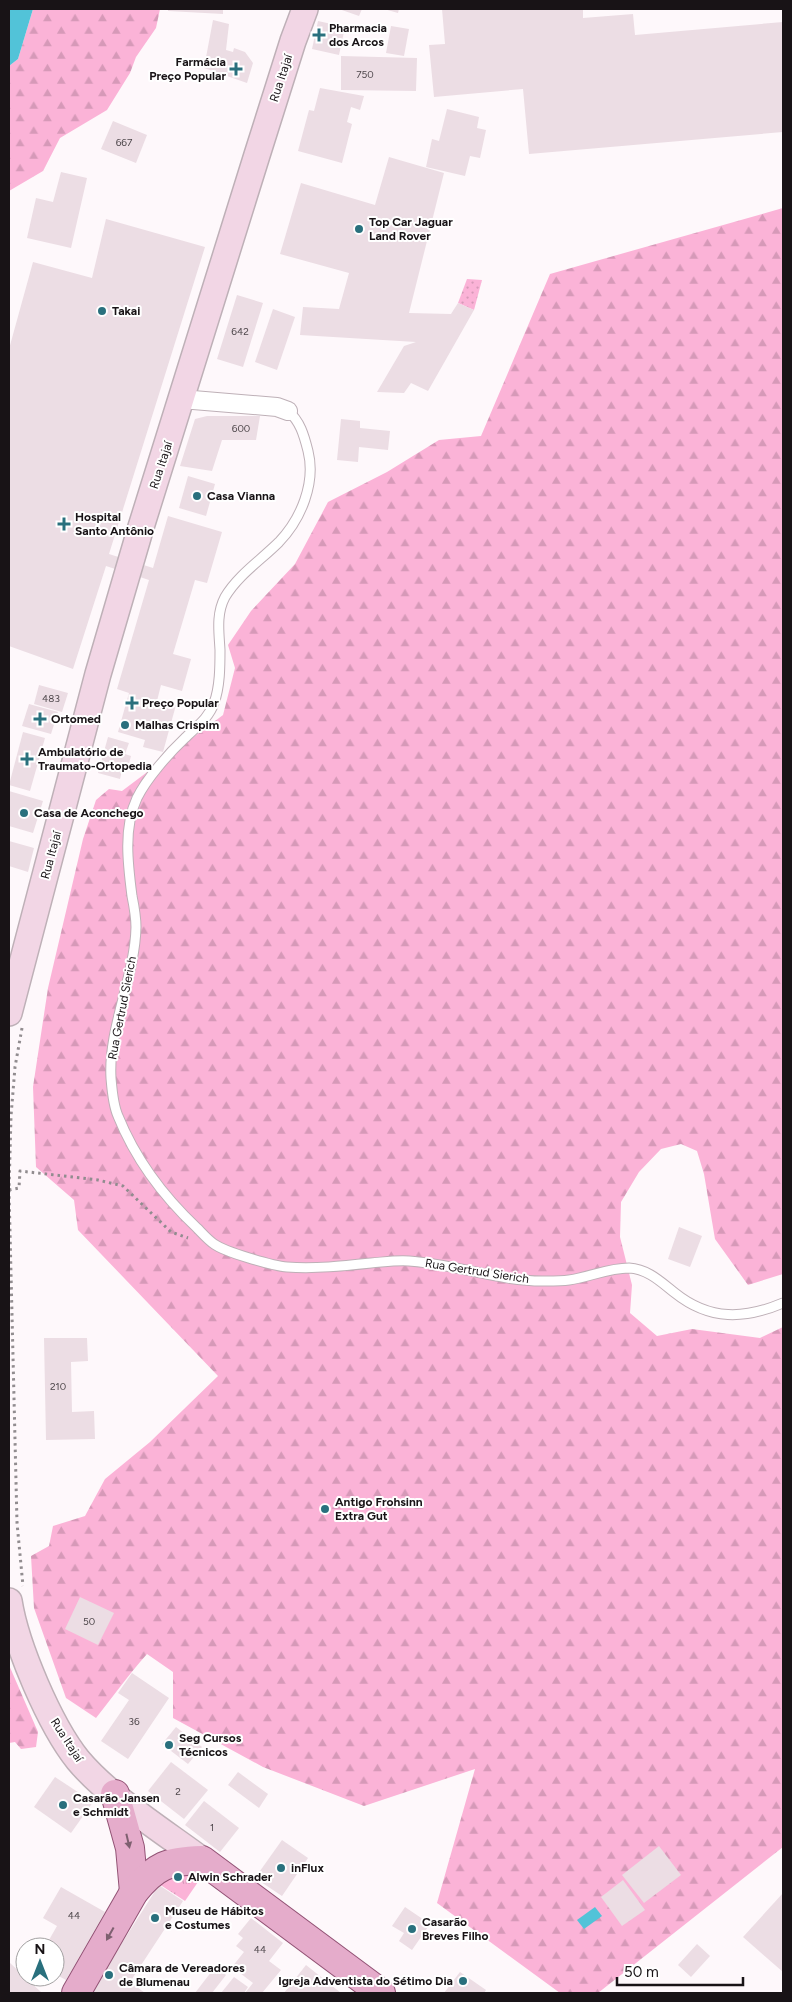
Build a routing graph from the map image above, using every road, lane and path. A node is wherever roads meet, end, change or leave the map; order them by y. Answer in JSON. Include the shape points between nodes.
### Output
{"nodes":[{"id":1,"x":305,"y":9,"type":"edge"},
{"id":2,"x":181,"y":399,"type":"junction"},
{"id":3,"x":288,"y":411,"type":"joint"},
{"id":4,"x":16,"y":1016,"type":"edge"},
{"id":5,"x":9,"y":1190,"type":"edge"},
{"id":6,"x":215,"y":1245,"type":"junction"},
{"id":7,"x":783,"y":1303,"type":"edge"},
{"id":8,"x":16,"y":1596,"type":"edge"},
{"id":9,"x":114,"y":1794,"type":"junction"},
{"id":10,"x":202,"y":1860,"type":"junction"},
{"id":11,"x":134,"y":1892,"type":"junction"},
{"id":12,"x":76,"y":1993,"type":"edge"},
{"id":13,"x":381,"y":1993,"type":"edge"}],
"edges":[{"from":1,"to":2,"type":"main road","name":"Rua Itajaí"},
{"from":2,"to":3,"type":"street","name":"Rua Gertrud Sierich","via":[[277,407]]},
{"from":2,"to":4,"type":"main road","name":"Rua Itajaí","via":[[98,674]]},
{"from":3,"to":6,"type":"lane","name":"Rua Gertrud Sierich","via":[[296,418],[310,458],[308,491],[302,508],[280,541],[259,558],[226,595],[218,624],[220,650],[214,706],[156,770],[137,798],[129,829],[128,862],[136,926],[110,1076],[116,1113],[139,1157],[168,1200]]},
{"from":4,"to":5,"type":"path"},
{"from":5,"to":6,"type":"path","via":[[19,1188],[20,1171],[123,1186],[171,1232]]},
{"from":5,"to":8,"type":"path"},
{"from":6,"to":7,"type":"lane","name":"Rua Gertrud Sierich","via":[[282,1267],[403,1261],[442,1264],[509,1279],[542,1281],[570,1280],[608,1270],[632,1268],[650,1273],[684,1300],[713,1312],[736,1316],[764,1311]]},
{"from":8,"to":9,"type":"main road","name":"Rua Itajaí","via":[[16,1634],[64,1740],[78,1760]]},
{"from":9,"to":10,"type":"main road","name":"Rua Itajaí"},
{"from":9,"to":11,"type":"main road","one_way":true,"via":[[130,1848]]},
{"from":10,"to":11,"type":"main road","via":[[178,1861],[159,1868]]},
{"from":10,"to":13,"type":"main road"},
{"from":11,"to":12,"type":"main road","one_way":true}]}
